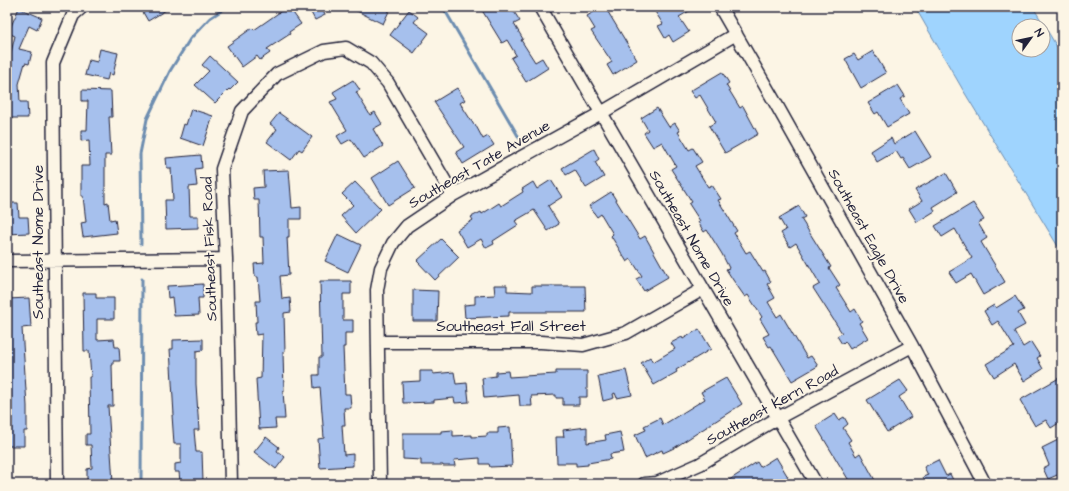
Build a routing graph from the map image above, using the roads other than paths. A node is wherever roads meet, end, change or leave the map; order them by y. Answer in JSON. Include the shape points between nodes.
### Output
{"nodes":[{"id":1,"x":82,"y":7,"type":"edge"},
{"id":2,"x":540,"y":7,"type":"edge"},
{"id":3,"x":720,"y":7,"type":"edge"},
{"id":4,"x":736,"y":34,"type":"junction"},
{"id":5,"x":601,"y":113,"type":"junction"},
{"id":6,"x":453,"y":195,"type":"junction"},
{"id":7,"x":226,"y":259,"type":"junction"},
{"id":8,"x":7,"y":260,"type":"edge"},
{"id":9,"x":54,"y":260,"type":"junction"},
{"id":10,"x":703,"y":289,"type":"junction"},
{"id":11,"x":378,"y":342,"type":"junction"},
{"id":12,"x":912,"y":346,"type":"junction"},
{"id":13,"x":778,"y":418,"type":"junction"},
{"id":14,"x":57,"y":484,"type":"edge"},
{"id":15,"x":231,"y":484,"type":"edge"},
{"id":16,"x":380,"y":484,"type":"edge"},
{"id":17,"x":644,"y":484,"type":"edge"},
{"id":18,"x":816,"y":484,"type":"edge"},
{"id":19,"x":985,"y":484,"type":"edge"}],
"edges":[{"from":1,"to":9,"type":"street","name":"Southeast Nome Drive","via":[[73,15],[53,63]]},
{"from":2,"to":5,"type":"street","name":"Southeast Nome Drive"},
{"from":3,"to":4,"type":"street","name":"Southeast Eagle Drive"},
{"from":4,"to":5,"type":"street","name":"Southeast Tate Avenue"},
{"from":4,"to":12,"type":"street","name":"Southeast Eagle Drive"},
{"from":5,"to":6,"type":"street","name":"Southeast Tate Avenue"},
{"from":5,"to":10,"type":"street","name":"Southeast Nome Drive"},
{"from":6,"to":7,"type":"street","name":"Southeast Fisk Road","via":[[388,82],[371,63],[346,48],[324,51],[277,74],[242,110],[222,169]]},
{"from":6,"to":11,"type":"street","name":"Southeast Tate Avenue","via":[[407,226],[393,243],[381,268],[377,290]]},
{"from":7,"to":9,"type":"street"},
{"from":7,"to":15,"type":"street","name":"Southeast Fisk Road"},
{"from":8,"to":9,"type":"street"},
{"from":9,"to":14,"type":"street","name":"Southeast Nome Drive"},
{"from":10,"to":11,"type":"street","name":"Southeast Fall Street","via":[[626,333],[583,345],[541,342]]},
{"from":10,"to":13,"type":"street","name":"Southeast Nome Drive"},
{"from":11,"to":16,"type":"street","name":"Southeast Tate Avenue"},
{"from":12,"to":13,"type":"street","name":"Southeast Kern Road"},
{"from":12,"to":19,"type":"street","name":"Southeast Eagle Drive"},
{"from":13,"to":17,"type":"street","name":"Southeast Kern Road","via":[[700,464],[656,483]]},
{"from":13,"to":18,"type":"street","name":"Southeast Nome Drive"}]}
